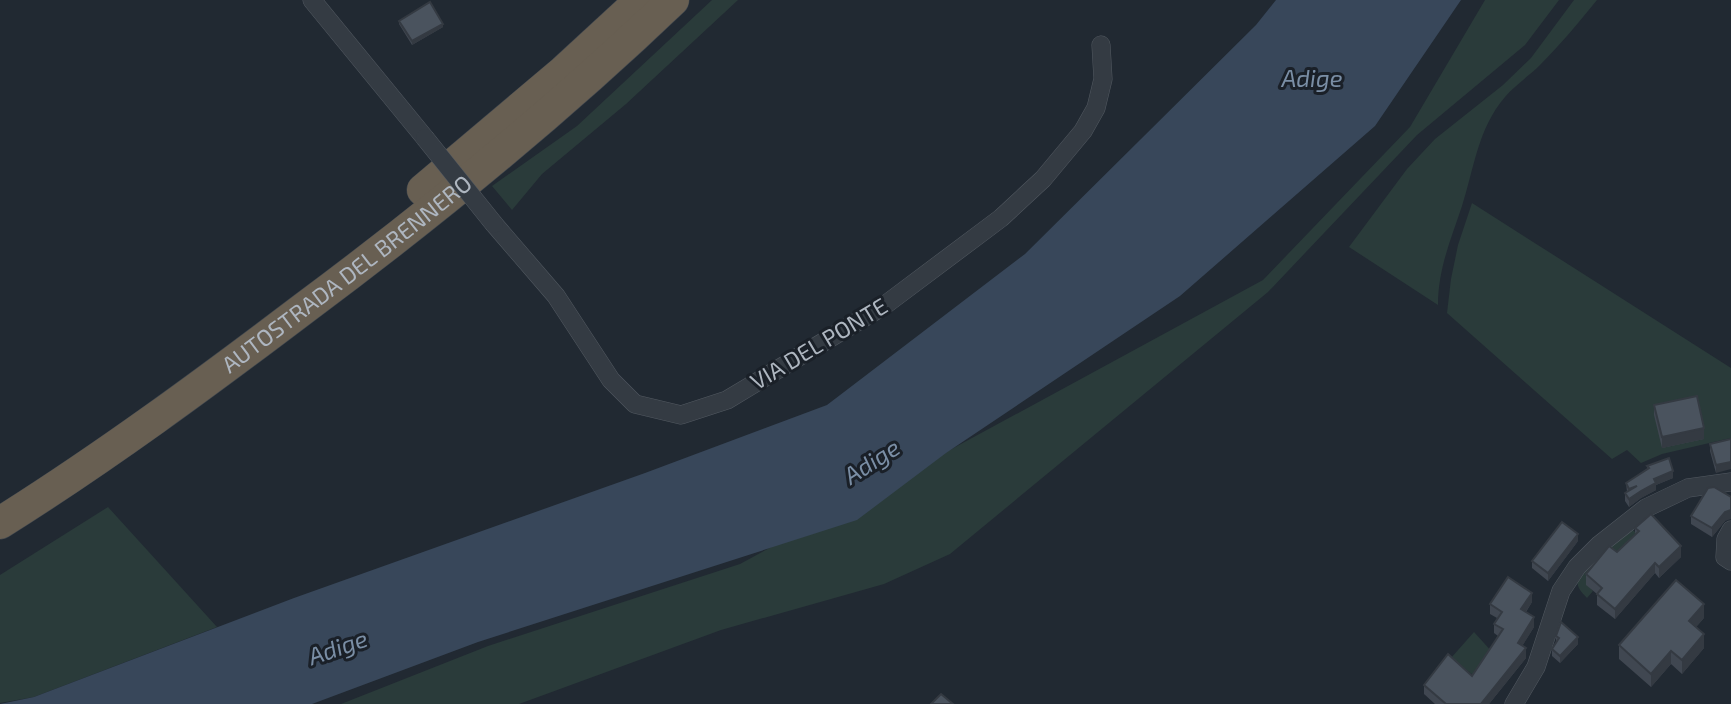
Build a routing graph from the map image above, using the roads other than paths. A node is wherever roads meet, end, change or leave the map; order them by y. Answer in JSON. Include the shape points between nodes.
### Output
{"nodes":[{"id":1,"x":312,"y":0,"type":"edge"},
{"id":2,"x":690,"y":0,"type":"edge"},
{"id":3,"x":656,"y":6,"type":"edge"},
{"id":4,"x":1101,"y":45,"type":"dead end"},
{"id":5,"x":1731,"y":482,"type":"edge"},
{"id":6,"x":0,"y":500,"type":"edge"},
{"id":7,"x":0,"y":523,"type":"edge"},
{"id":8,"x":1731,"y":530,"type":"edge"},
{"id":9,"x":1731,"y":562,"type":"edge"},
{"id":10,"x":1514,"y":704,"type":"edge"}],
"edges":[{"from":1,"to":4,"type":"street","name":"VIA DEL PONTE","bridge":true,"via":[[556,296],[611,380],[635,404],[681,415],[727,400],[885,305],[1001,218],[1043,179],[1083,131],[1096,108],[1103,79]]},
{"from":2,"to":3,"type":"highway"},
{"from":3,"to":6,"type":"highway","name":"AUTOSTRADA DEL BRENNERO","via":[[564,71],[390,218],[233,337]]},
{"from":3,"to":7,"type":"highway","name":"AUTOSTRADA DEL BRENNERO","via":[[498,157],[379,253],[164,413]]},
{"from":5,"to":10,"type":"street","via":[[1688,488],[1646,508],[1577,567],[1561,591],[1536,667]]},
{"from":8,"to":9,"type":"street","via":[[1725,557]]}]}
